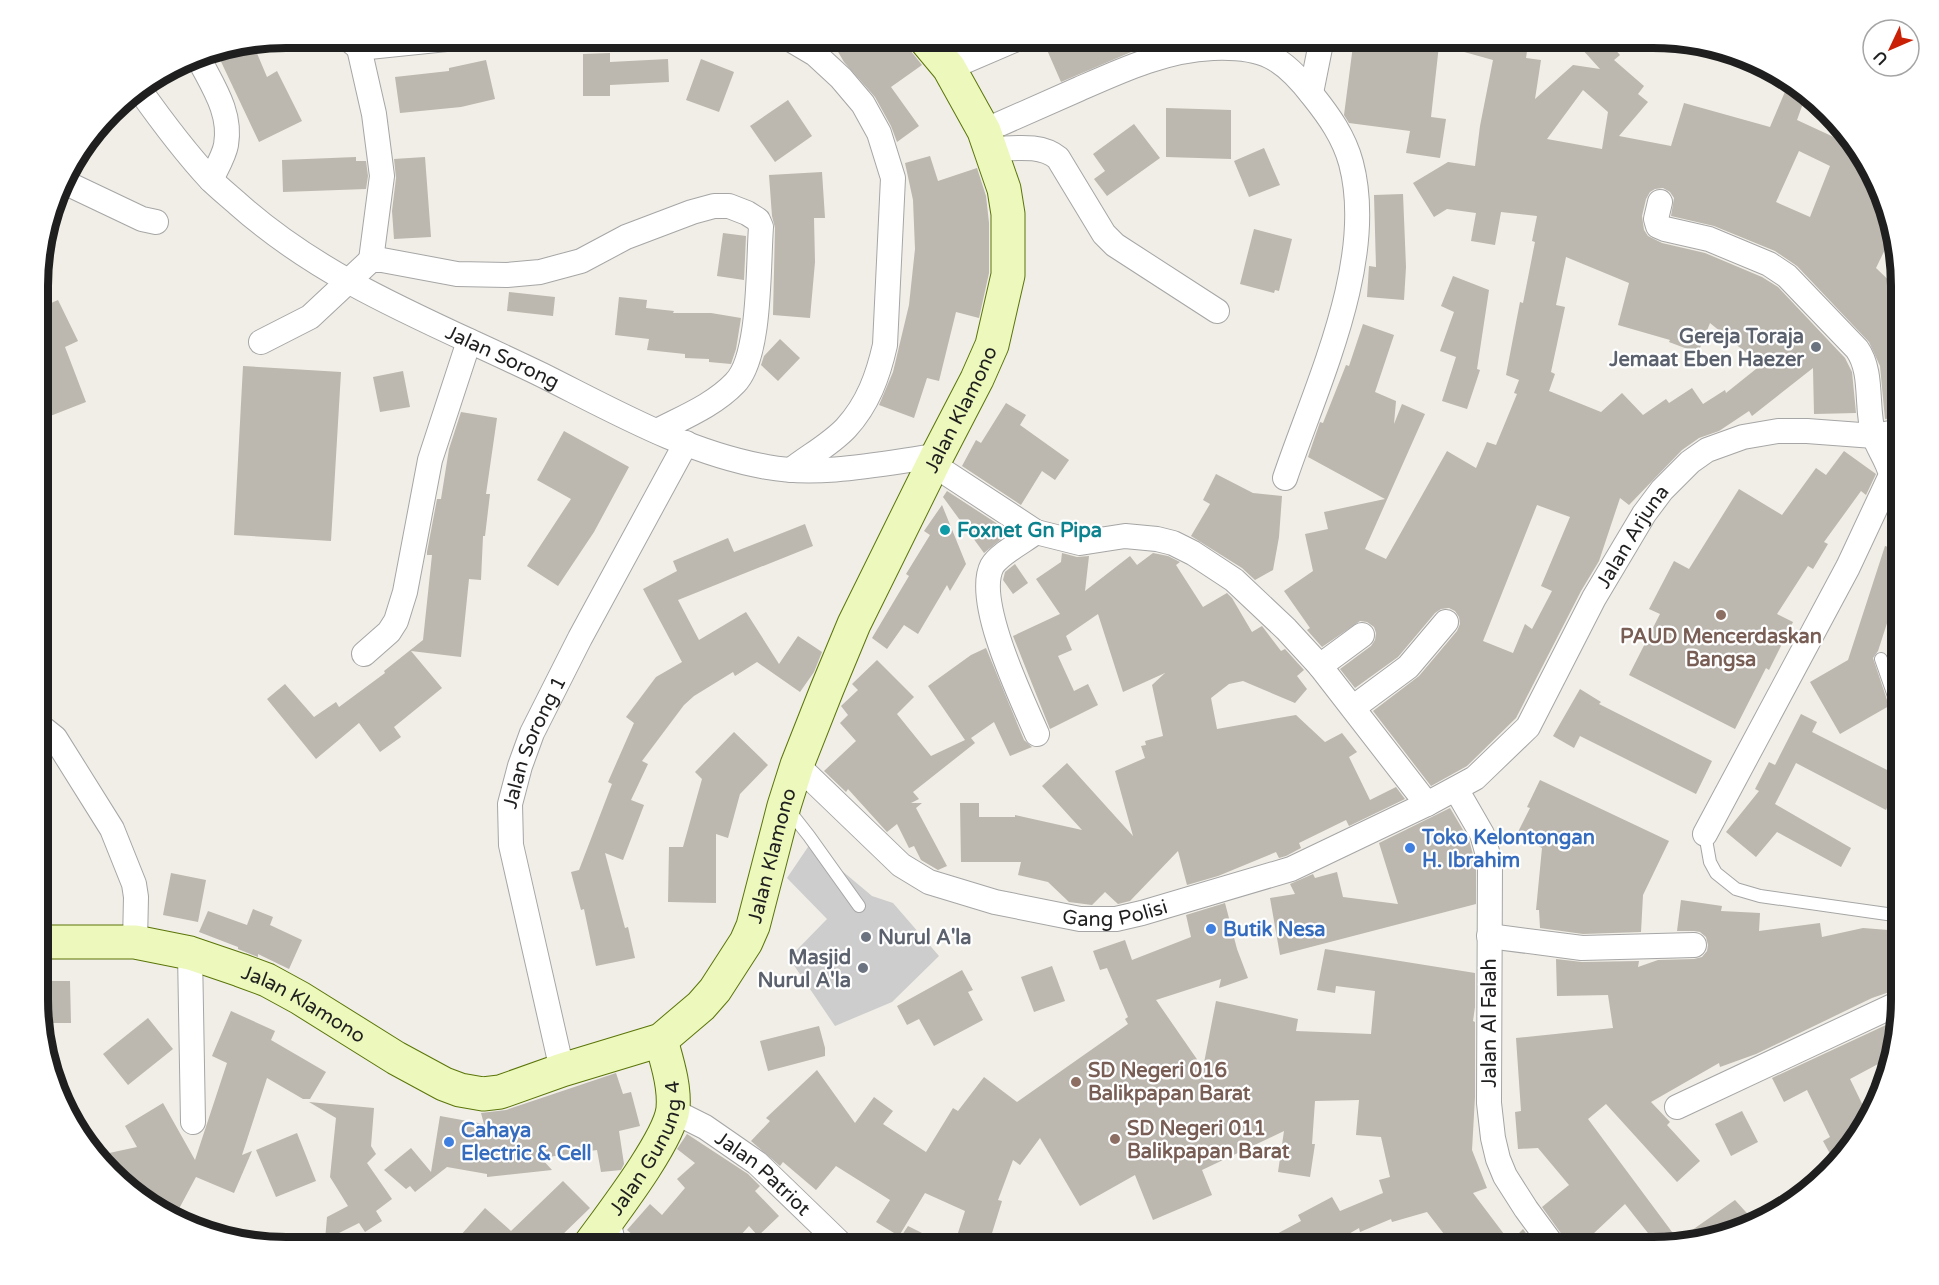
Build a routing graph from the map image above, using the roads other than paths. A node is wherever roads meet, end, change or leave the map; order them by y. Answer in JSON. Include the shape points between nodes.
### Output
{"nodes":[{"id":1,"x":354,"y":48,"type":"edge"},
{"id":2,"x":805,"y":48,"type":"edge"},
{"id":3,"x":932,"y":48,"type":"edge"},
{"id":4,"x":996,"y":48,"type":"edge"},
{"id":5,"x":1320,"y":48,"type":"edge"},
{"id":6,"x":202,"y":64,"type":"edge"},
{"id":7,"x":949,"y":68,"type":"junction"},
{"id":8,"x":1311,"y":93,"type":"junction"},
{"id":9,"x":144,"y":95,"type":"edge"},
{"id":10,"x":987,"y":140,"type":"junction"},
{"id":11,"x":211,"y":180,"type":"junction"},
{"id":12,"x":71,"y":185,"type":"edge"},
{"id":13,"x":1660,"y":202,"type":"dead end"},
{"id":14,"x":156,"y":222,"type":"dead end"},
{"id":15,"x":371,"y":260,"type":"junction"},
{"id":16,"x":347,"y":282,"type":"junction"},
{"id":17,"x":1216,"y":311,"type":"dead end"},
{"id":18,"x":469,"y":341,"type":"junction"},
{"id":19,"x":261,"y":342,"type":"dead end"},
{"id":20,"x":657,"y":431,"type":"junction"},
{"id":21,"x":1891,"y":433,"type":"edge"},
{"id":22,"x":1874,"y":436,"type":"junction"},
{"id":23,"x":686,"y":443,"type":"junction"},
{"id":24,"x":935,"y":460,"type":"junction"},
{"id":25,"x":791,"y":470,"type":"junction"},
{"id":26,"x":1285,"y":478,"type":"dead end"},
{"id":27,"x":1036,"y":532,"type":"junction"},
{"id":28,"x":1446,"y":622,"type":"dead end"},
{"id":29,"x":1362,"y":635,"type":"dead end"},
{"id":30,"x":364,"y":654,"type":"dead end"},
{"id":31,"x":1881,"y":659,"type":"dead end"},
{"id":32,"x":1320,"y":666,"type":"junction"},
{"id":33,"x":1891,"y":688,"type":"edge"},
{"id":34,"x":1354,"y":707,"type":"junction"},
{"id":35,"x":48,"y":732,"type":"edge"},
{"id":36,"x":1037,"y":734,"type":"dead end"},
{"id":37,"x":797,"y":765,"type":"junction"},
{"id":38,"x":1456,"y":789,"type":"junction"},
{"id":39,"x":1427,"y":804,"type":"junction"},
{"id":40,"x":784,"y":806,"type":"junction"},
{"id":41,"x":1704,"y":834,"type":"joint"},
{"id":42,"x":859,"y":906,"type":"dead end"},
{"id":43,"x":1891,"y":915,"type":"edge"},
{"id":44,"x":1489,"y":936,"type":"junction"},
{"id":45,"x":48,"y":942,"type":"edge"},
{"id":46,"x":135,"y":942,"type":"junction"},
{"id":47,"x":1694,"y":945,"type":"dead end"},
{"id":48,"x":190,"y":953,"type":"junction"},
{"id":49,"x":1891,"y":1007,"type":"edge"},
{"id":50,"x":661,"y":1040,"type":"junction"},
{"id":51,"x":562,"y":1070,"type":"junction"},
{"id":52,"x":1677,"y":1107,"type":"dead end"},
{"id":53,"x":673,"y":1111,"type":"junction"},
{"id":54,"x":193,"y":1122,"type":"dead end"},
{"id":55,"x":611,"y":1233,"type":"edge"},
{"id":56,"x":834,"y":1237,"type":"edge"},
{"id":57,"x":1547,"y":1237,"type":"edge"}],
"edges":[{"from":1,"to":15,"type":"street","via":[[374,114],[382,176]]},
{"from":2,"to":25,"type":"street","via":[[841,78],[863,104],[879,133],[893,178],[885,345],[879,370],[864,404],[845,429]]},
{"from":3,"to":7,"type":"main road","name":"Jalan Klamono"},
{"from":4,"to":7,"type":"street"},
{"from":5,"to":8,"type":"street"},
{"from":6,"to":11,"type":"street","via":[[226,117],[226,145]]},
{"from":7,"to":10,"type":"main road","name":"Jalan Klamono"},
{"from":8,"to":10,"type":"street","via":[[1294,73],[1265,53],[1212,48],[1181,52],[1140,62]]},
{"from":8,"to":26,"type":"street","via":[[1342,138],[1351,163],[1356,222],[1353,270],[1343,311]]},
{"from":9,"to":11,"type":"street","name":"Jalan Sorong"},
{"from":10,"to":17,"type":"street","via":[[1052,153],[1114,245]]},
{"from":10,"to":24,"type":"main road","name":"Jalan Klamono","via":[[1008,214],[1008,275],[992,345]]},
{"from":11,"to":16,"type":"street","name":"Jalan Sorong","via":[[291,248]]},
{"from":12,"to":14,"type":"street"},
{"from":13,"to":22,"type":"street","via":[[1658,226],[1708,239],[1770,264],[1787,276],[1857,349],[1864,362]]},
{"from":15,"to":16,"type":"street"},
{"from":15,"to":20,"type":"street","via":[[457,274],[540,272],[580,261],[626,237],[692,212],[729,206],[747,213],[761,227],[754,329],[745,371],[724,394]]},
{"from":16,"to":18,"type":"street","name":"Jalan Sorong"},
{"from":16,"to":19,"type":"street","via":[[310,317]]},
{"from":18,"to":20,"type":"street","name":"Jalan Sorong"},
{"from":18,"to":30,"type":"street","via":[[430,460],[396,621],[390,633]]},
{"from":20,"to":23,"type":"street","name":"Jalan Sorong"},
{"from":21,"to":22,"type":"street","name":"Jalan Arjuna"},
{"from":22,"to":38,"type":"street","name":"Jalan Arjuna","via":[[1778,431],[1723,443],[1690,462],[1662,490],[1627,539],[1528,727],[1484,771]]},
{"from":22,"to":41,"type":"street","via":[[1888,464],[1890,480],[1848,567]]},
{"from":23,"to":25,"type":"street","name":"Jalan Sorong","via":[[735,459]]},
{"from":23,"to":51,"type":"street","name":"Jalan Sorong 1","via":[[532,733],[510,804],[511,844]]},
{"from":24,"to":25,"type":"street","name":"Jalan Sorong"},
{"from":24,"to":27,"type":"street"},
{"from":24,"to":37,"type":"main road","name":"Jalan Klamono","via":[[854,624]]},
{"from":27,"to":32,"type":"street","via":[[1080,543],[1125,536],[1173,543],[1234,580]]},
{"from":27,"to":36,"type":"street","via":[[992,567],[988,594],[1002,649]]},
{"from":28,"to":34,"type":"street","via":[[1408,667]]},
{"from":29,"to":32,"type":"street"},
{"from":31,"to":33,"type":"lane"},
{"from":32,"to":34,"type":"street"},
{"from":34,"to":39,"type":"street"},
{"from":35,"to":46,"type":"street","via":[[112,829],[134,884]]},
{"from":37,"to":39,"type":"street","name":"Gang Polisi","via":[[902,865],[928,882],[995,902],[1080,919],[1116,919],[1142,913],[1291,869]]},
{"from":37,"to":40,"type":"main road","name":"Jalan Klamono"},
{"from":38,"to":39,"type":"street","name":"Gang Polisi"},
{"from":38,"to":44,"type":"street","name":"Jalan Al Falah","via":[[1487,848]]},
{"from":40,"to":42,"type":"lane"},
{"from":40,"to":50,"type":"main road","name":"Jalan Klamono","via":[[746,942],[715,990]]},
{"from":41,"to":43,"type":"lane","via":[[1716,873],[1736,889]]},
{"from":44,"to":47,"type":"street","via":[[1582,948]]},
{"from":44,"to":57,"type":"street","name":"Jalan Al Falah","via":[[1489,1103],[1495,1149],[1505,1176]]},
{"from":45,"to":46,"type":"main road","name":"Jalan Klamono"},
{"from":46,"to":48,"type":"main road","name":"Jalan Klamono"},
{"from":48,"to":51,"type":"main road","name":"Jalan Klamono","via":[[284,989],[396,1058],[460,1090],[500,1092]]},
{"from":48,"to":54,"type":"street"},
{"from":49,"to":52,"type":"street"},
{"from":50,"to":51,"type":"main road","name":"Jalan Klamono"},
{"from":50,"to":53,"type":"main road","name":"Jalan Gunung 4","via":[[673,1092]]},
{"from":53,"to":55,"type":"main road","name":"Jalan Gunung 4"},
{"from":53,"to":56,"type":"street","name":"Jalan Patriot","via":[[705,1127],[757,1163]]}]}
